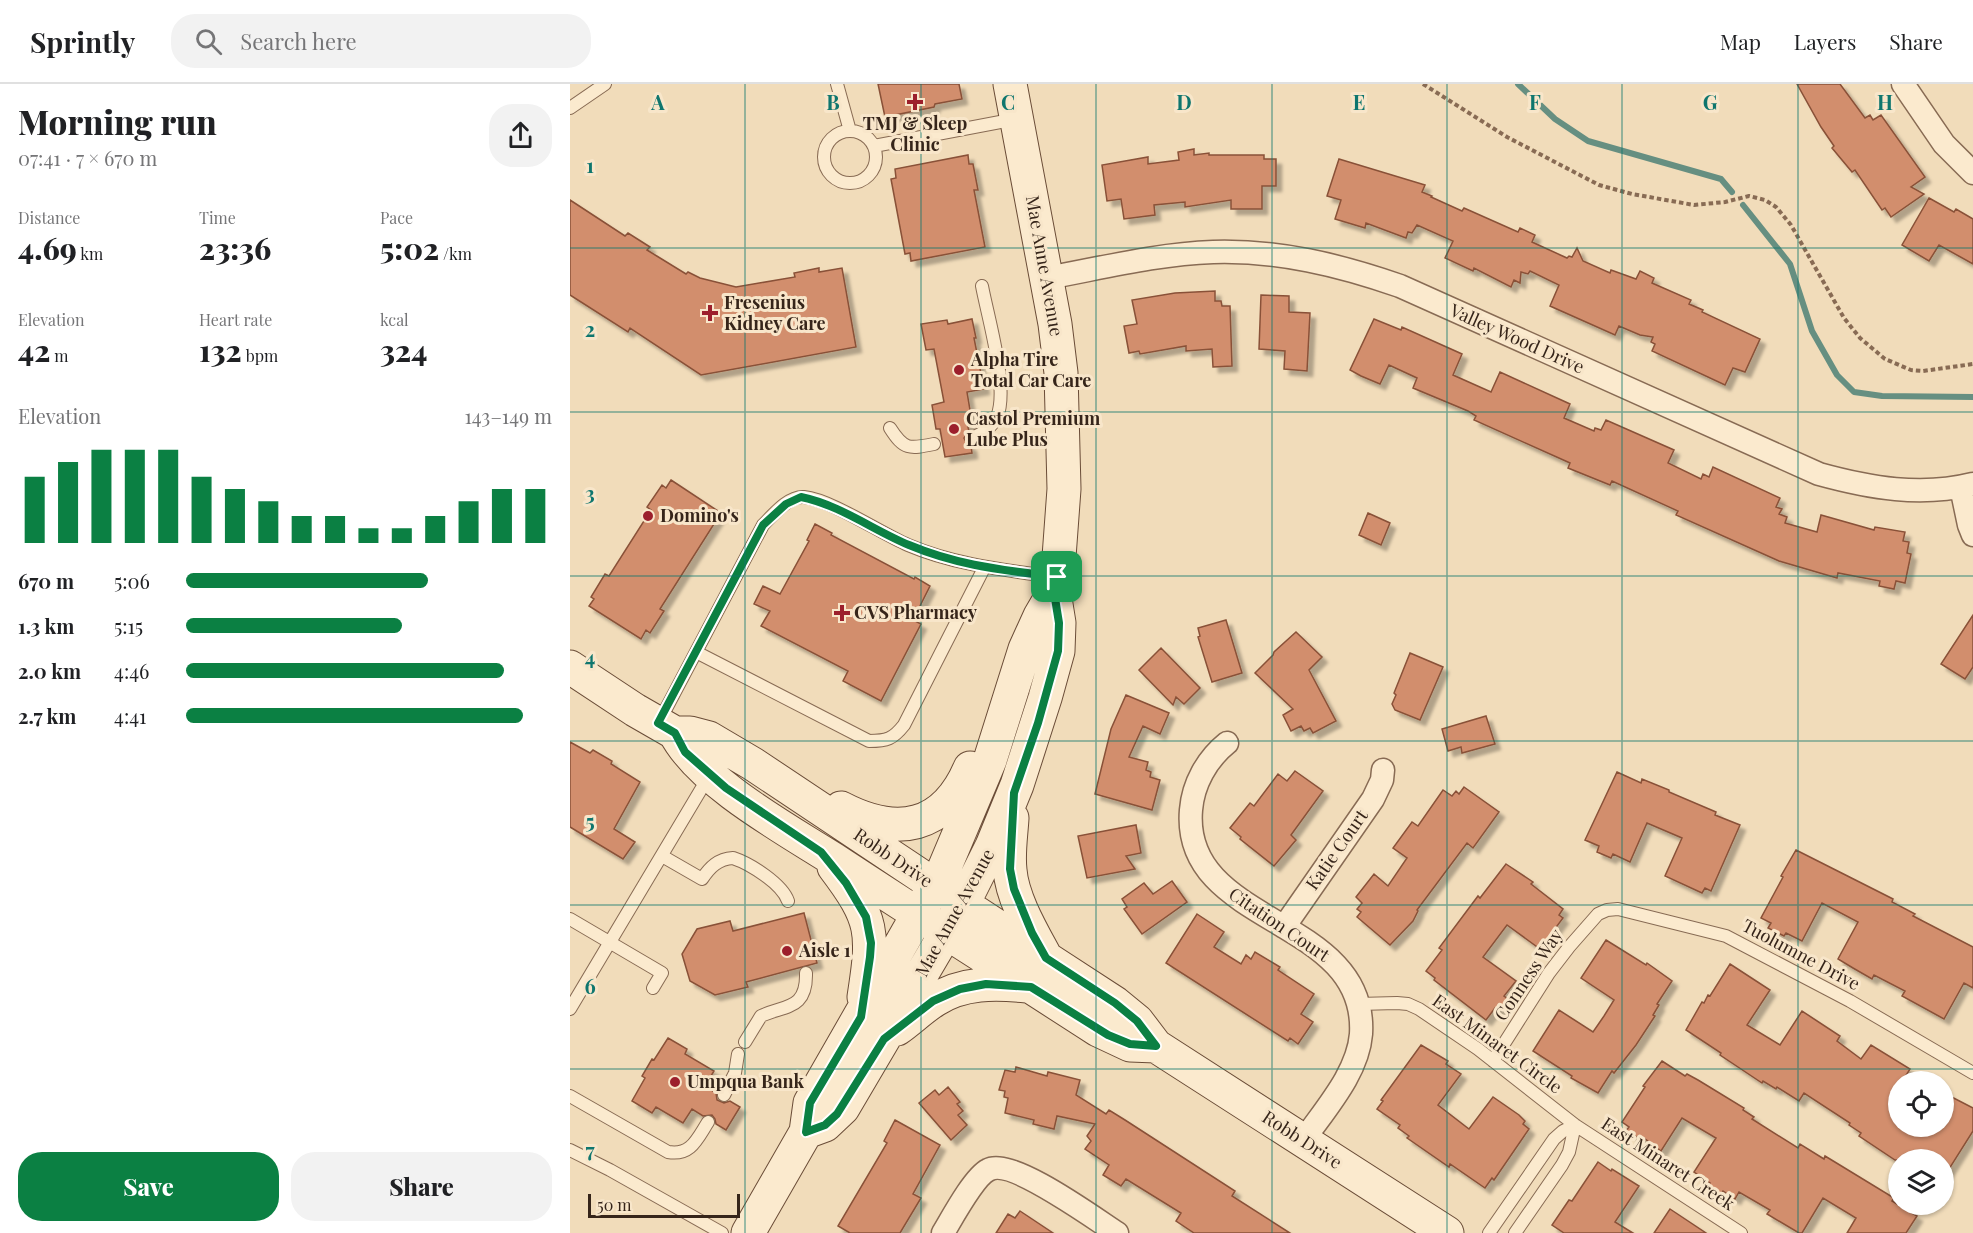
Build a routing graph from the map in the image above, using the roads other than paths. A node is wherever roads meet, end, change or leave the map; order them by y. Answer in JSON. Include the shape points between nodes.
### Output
{"nodes":[{"id":1,"x":605,"y":84,"type":"edge"},
{"id":2,"x":837,"y":84,"type":"edge"},
{"id":3,"x":1010,"y":84,"type":"edge"},
{"id":4,"x":1903,"y":84,"type":"edge"},
{"id":5,"x":570,"y":108,"type":"edge"},
{"id":6,"x":1017,"y":119,"type":"junction"},
{"id":7,"x":850,"y":131,"type":"junction"},
{"id":8,"x":874,"y":147,"type":"junction"},
{"id":9,"x":1973,"y":173,"type":"edge"},
{"id":10,"x":1047,"y":278,"type":"junction"},
{"id":11,"x":982,"y":286,"type":"dead end"},
{"id":12,"x":890,"y":428,"type":"dead end"},
{"id":13,"x":972,"y":438,"type":"dead end"},
{"id":14,"x":934,"y":444,"type":"dead end"},
{"id":15,"x":1967,"y":485,"type":"edge"},
{"id":16,"x":1973,"y":536,"type":"edge"},
{"id":17,"x":984,"y":568,"type":"junction"},
{"id":18,"x":1056,"y":585,"type":"junction"},
{"id":19,"x":696,"y":652,"type":"junction"},
{"id":20,"x":570,"y":667,"type":"edge"},
{"id":21,"x":1018,"y":667,"type":"junction"},
{"id":22,"x":666,"y":728,"type":"junction"},
{"id":23,"x":1227,"y":743,"type":"dead end"},
{"id":24,"x":1383,"y":770,"type":"dead end"},
{"id":25,"x":710,"y":775,"type":"junction"},
{"id":26,"x":787,"y":787,"type":"junction"},
{"id":27,"x":1014,"y":793,"type":"junction"},
{"id":28,"x":821,"y":852,"type":"junction"},
{"id":29,"x":662,"y":856,"type":"junction"},
{"id":30,"x":935,"y":886,"type":"junction"},
{"id":31,"x":788,"y":901,"type":"dead end"},
{"id":32,"x":963,"y":904,"type":"junction"},
{"id":33,"x":1598,"y":914,"type":"joint"},
{"id":34,"x":918,"y":915,"type":"junction"},
{"id":35,"x":570,"y":920,"type":"edge"},
{"id":36,"x":1284,"y":927,"type":"junction"},
{"id":37,"x":946,"y":933,"type":"junction"},
{"id":38,"x":609,"y":943,"type":"junction"},
{"id":39,"x":1046,"y":958,"type":"junction"},
{"id":40,"x":806,"y":973,"type":"dead end"},
{"id":41,"x":1031,"y":987,"type":"junction"},
{"id":42,"x":653,"y":988,"type":"dead end"},
{"id":43,"x":1358,"y":1004,"type":"junction"},
{"id":44,"x":570,"y":1009,"type":"edge"},
{"id":45,"x":861,"y":1017,"type":"junction"},
{"id":46,"x":884,"y":1039,"type":"junction"},
{"id":47,"x":745,"y":1042,"type":"dead end"},
{"id":48,"x":1156,"y":1046,"type":"junction"},
{"id":49,"x":738,"y":1054,"type":"dead end"},
{"id":50,"x":1493,"y":1061,"type":"junction"},
{"id":51,"x":1973,"y":1073,"type":"edge"},
{"id":52,"x":724,"y":1095,"type":"dead end"},
{"id":53,"x":570,"y":1096,"type":"edge"},
{"id":54,"x":708,"y":1122,"type":"dead end"},
{"id":55,"x":1575,"y":1125,"type":"junction"},
{"id":56,"x":806,"y":1132,"type":"junction"},
{"id":57,"x":1303,"y":1141,"type":"junction"},
{"id":58,"x":570,"y":1150,"type":"edge"},
{"id":59,"x":722,"y":1233,"type":"edge"},
{"id":60,"x":748,"y":1233,"type":"edge"},
{"id":61,"x":943,"y":1233,"type":"edge"},
{"id":62,"x":1117,"y":1233,"type":"edge"},
{"id":63,"x":1447,"y":1233,"type":"edge"},
{"id":64,"x":1489,"y":1233,"type":"edge"},
{"id":65,"x":1515,"y":1233,"type":"edge"},
{"id":66,"x":1741,"y":1233,"type":"edge"}],
"edges":[{"from":1,"to":5,"type":"lane"},
{"from":2,"to":7,"type":"lane"},
{"from":3,"to":6,"type":"main road","name":"Mae Anne Avenue"},
{"from":4,"to":9,"type":"street","via":[[1944,144]]},
{"from":6,"to":8,"type":"lane"},
{"from":6,"to":10,"type":"main road","name":"Mae Anne Avenue"},
{"from":7,"to":8,"type":"lane","via":[[864,135]]},
{"from":7,"to":8,"type":"lane","via":[[841,132],[827,144],[824,161],[832,176],[848,183],[865,178],[875,164]]},
{"from":10,"to":15,"type":"street","name":"Valley Wood Drive","via":[[1166,256],[1215,252],[1311,260],[1400,286],[1819,474],[1894,490]]},
{"from":10,"to":18,"type":"main road","name":"Mae Anne Avenue","via":[[1063,408],[1064,489]]},
{"from":11,"to":13,"type":"lane","via":[[1001,397],[997,418],[982,434]]},
{"from":12,"to":14,"type":"lane","via":[[899,442],[914,448]]},
{"from":15,"to":16,"type":"street"},
{"from":17,"to":18,"type":"lane"},
{"from":17,"to":19,"type":"lane","via":[[907,545],[819,500],[801,497],[786,504],[763,525]]},
{"from":17,"to":19,"type":"lane","via":[[904,725],[895,736],[881,741],[869,741]]},
{"from":18,"to":21,"type":"main road","name":"Mae Anne Avenue"},
{"from":18,"to":27,"type":"main road","name":"Mae Anne Avenue","via":[[1058,651]]},
{"from":19,"to":22,"type":"lane"},
{"from":20,"to":22,"type":"main road","name":"Robb Drive"},
{"from":21,"to":26,"type":"main road","via":[[990,711],[965,780],[949,804],[932,816],[887,825],[858,817],[809,791]]},
{"from":21,"to":30,"type":"main road","name":"Mae Anne Avenue","via":[[990,760]]},
{"from":22,"to":25,"type":"main road","name":"Robb Drive"},
{"from":22,"to":26,"type":"main road","name":"Robb Drive","via":[[709,738]]},
{"from":23,"to":36,"type":"street","name":"Citation Court","via":[[1208,763],[1194,793],[1193,841],[1205,867],[1224,889]]},
{"from":24,"to":36,"type":"street","name":"Katie Court","via":[[1373,799]]},
{"from":25,"to":28,"type":"main road","name":"Robb Drive"},
{"from":25,"to":29,"type":"lane"},
{"from":26,"to":30,"type":"main road","name":"Robb Drive"},
{"from":27,"to":32,"type":"main road","name":"Mae Anne Avenue"},
{"from":27,"to":39,"type":"main road","via":[[1010,869],[1014,889]]},
{"from":28,"to":34,"type":"main road","name":"Robb Drive"},
{"from":28,"to":45,"type":"main road","via":[[846,883],[869,929],[870,957]]},
{"from":29,"to":31,"type":"lane","via":[[702,879],[710,868],[734,858],[776,884]]},
{"from":29,"to":38,"type":"lane"},
{"from":30,"to":32,"type":"main road","name":"Robb Drive"},
{"from":30,"to":34,"type":"main road","name":"Mae Anne Avenue"},
{"from":32,"to":37,"type":"main road","name":"Mae Anne Avenue"},
{"from":32,"to":39,"type":"main road","name":"Robb Drive"},
{"from":33,"to":50,"type":"lane","name":"Conness Way","via":[[1549,973]]},
{"from":33,"to":51,"type":"lane","name":"Tuolumne Drive","via":[[1624,909],[1726,936],[1850,1001]]},
{"from":34,"to":37,"type":"main road","name":"Robb Drive"},
{"from":34,"to":45,"type":"main road","name":"Mae Anne Avenue"},
{"from":35,"to":38,"type":"lane"},
{"from":36,"to":43,"type":"street","name":"Citation Court","via":[[1338,966],[1351,984]]},
{"from":37,"to":41,"type":"main road","name":"Robb Drive"},
{"from":37,"to":46,"type":"main road","name":"Mae Anne Avenue"},
{"from":38,"to":42,"type":"lane","via":[[662,973]]},
{"from":38,"to":44,"type":"lane"},
{"from":39,"to":48,"type":"main road","name":"Robb Drive","via":[[1115,1003],[1137,1021]]},
{"from":40,"to":47,"type":"lane","via":[[802,993],[794,1005],[761,1016]]},
{"from":41,"to":46,"type":"main road","via":[[986,984],[960,989],[933,1001]]},
{"from":41,"to":48,"type":"main road","name":"Robb Drive","via":[[1108,1035],[1130,1044]]},
{"from":43,"to":50,"type":"lane","name":"East Minaret Circle","via":[[1408,1004],[1438,1020]]},
{"from":43,"to":57,"type":"street","name":"Citation Court","via":[[1361,1034],[1353,1063]]},
{"from":45,"to":56,"type":"main road","name":"Mae Anne Avenue","via":[[810,1103]]},
{"from":46,"to":56,"type":"main road","name":"Mae Anne Avenue","via":[[837,1114],[825,1125]]},
{"from":48,"to":57,"type":"main road","name":"Robb Drive"},
{"from":49,"to":52,"type":"lane","via":[[735,1073]]},
{"from":50,"to":55,"type":"lane","name":"East Minaret Circle"},
{"from":53,"to":54,"type":"lane","via":[[668,1152],[679,1154],[691,1146]]},
{"from":55,"to":64,"type":"lane","via":[[1554,1139]]},
{"from":55,"to":65,"type":"lane","via":[[1562,1166]]},
{"from":55,"to":66,"type":"lane","name":"East Minaret Creek"},
{"from":56,"to":60,"type":"main road","name":"Mae Anne Avenue"},
{"from":57,"to":63,"type":"main road","name":"Robb Drive"},
{"from":58,"to":59,"type":"lane"},
{"from":61,"to":62,"type":"street","via":[[977,1181],[996,1167],[1029,1178]]}]}
